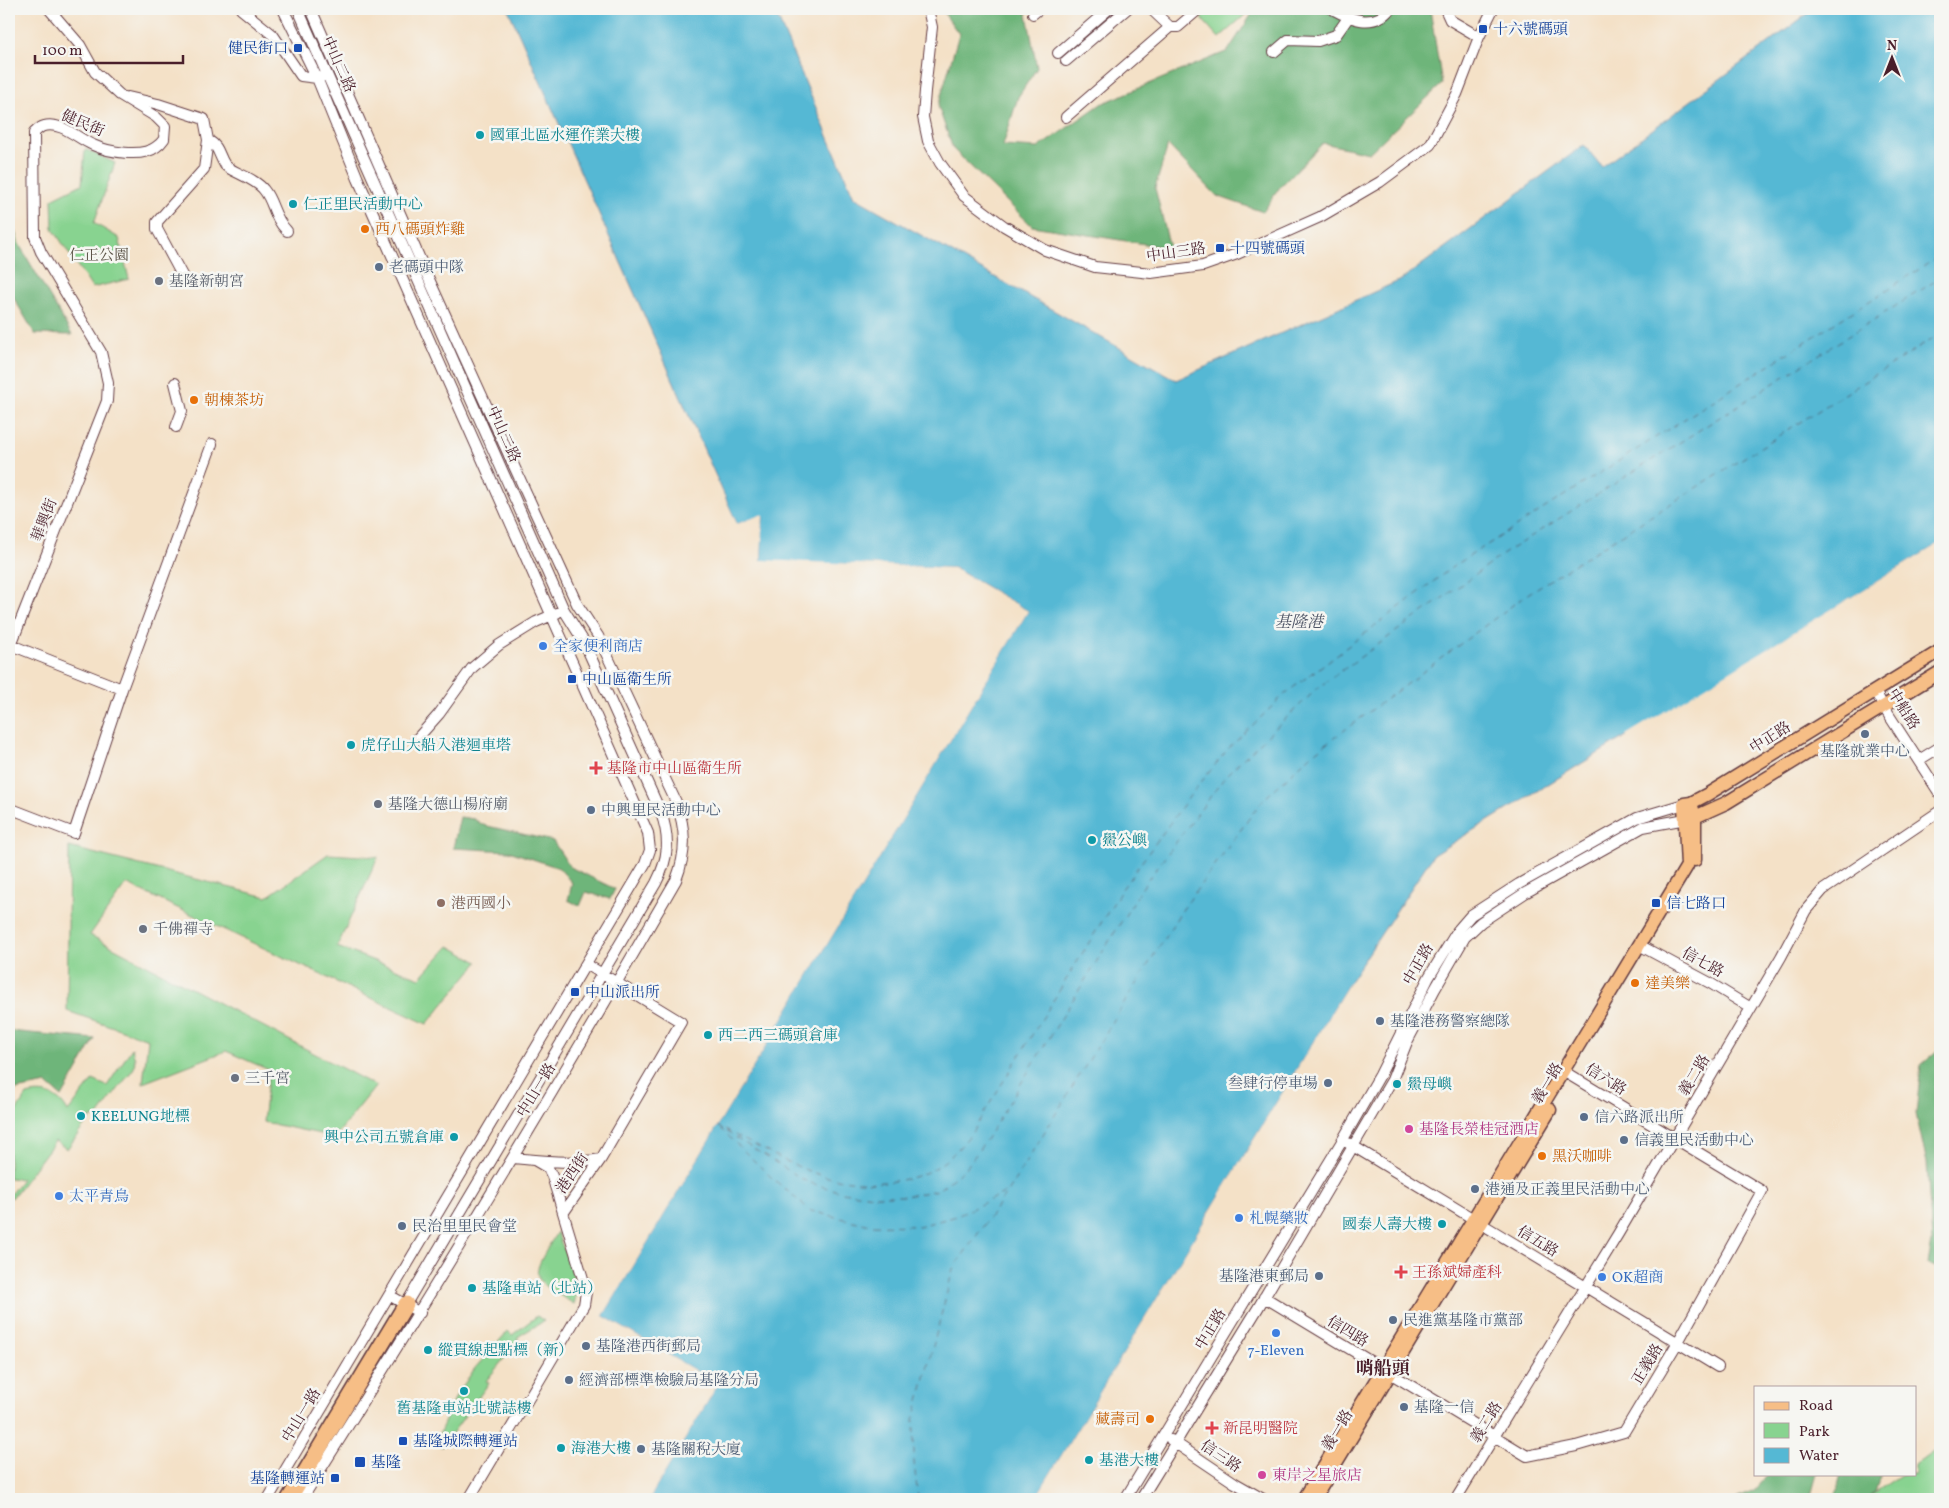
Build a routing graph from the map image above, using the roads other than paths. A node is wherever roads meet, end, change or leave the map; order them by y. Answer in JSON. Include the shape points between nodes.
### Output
{"nodes":[{"id":1,"x":49,"y":9,"type":"edge"},
{"id":2,"x":241,"y":9,"type":"edge"},
{"id":3,"x":283,"y":9,"type":"edge"},
{"id":4,"x":298,"y":9,"type":"edge"},
{"id":5,"x":311,"y":9,"type":"edge"},
{"id":6,"x":928,"y":9,"type":"edge"},
{"id":7,"x":1110,"y":9,"type":"edge"},
{"id":8,"x":1127,"y":9,"type":"edge"},
{"id":9,"x":1151,"y":9,"type":"edge"},
{"id":10,"x":1199,"y":9,"type":"edge"},
{"id":11,"x":1332,"y":9,"type":"edge"},
{"id":12,"x":1390,"y":9,"type":"edge"},
{"id":13,"x":1445,"y":9,"type":"edge"},
{"id":14,"x":1493,"y":9,"type":"edge"},
{"id":15,"x":1348,"y":18,"type":"junction"},
{"id":16,"x":1170,"y":27,"type":"junction"},
{"id":17,"x":1479,"y":37,"type":"junction"},
{"id":18,"x":1274,"y":52,"type":"dead end"},
{"id":19,"x":1058,"y":53,"type":"dead end"},
{"id":20,"x":1066,"y":61,"type":"dead end"},
{"id":21,"x":338,"y":71,"type":"junction"},
{"id":22,"x":328,"y":75,"type":"junction"},
{"id":23,"x":317,"y":78,"type":"junction"},
{"id":24,"x":120,"y":95,"type":"junction"},
{"id":25,"x":1066,"y":117,"type":"dead end"},
{"id":26,"x":208,"y":140,"type":"junction"},
{"id":27,"x":287,"y":231,"type":"dead end"},
{"id":28,"x":184,"y":279,"type":"dead end"},
{"id":29,"x":175,"y":383,"type":"dead end"},
{"id":30,"x":106,"y":401,"type":"joint"},
{"id":31,"x":176,"y":427,"type":"dead end"},
{"id":32,"x":212,"y":444,"type":"dead end"},
{"id":33,"x":577,"y":604,"type":"junction"},
{"id":34,"x":564,"y":610,"type":"junction"},
{"id":35,"x":552,"y":614,"type":"junction"},
{"id":36,"x":10,"y":648,"type":"edge"},
{"id":37,"x":1940,"y":651,"type":"edge"},
{"id":38,"x":1940,"y":672,"type":"edge"},
{"id":39,"x":122,"y":689,"type":"junction"},
{"id":40,"x":1875,"y":690,"type":"junction"},
{"id":41,"x":1884,"y":706,"type":"junction"},
{"id":42,"x":415,"y":740,"type":"dead end"},
{"id":43,"x":1940,"y":747,"type":"edge"},
{"id":44,"x":1919,"y":760,"type":"junction"},
{"id":45,"x":1940,"y":794,"type":"edge"},
{"id":46,"x":1688,"y":804,"type":"junction"},
{"id":47,"x":9,"y":808,"type":"edge"},
{"id":48,"x":1940,"y":811,"type":"edge"},
{"id":49,"x":1690,"y":818,"type":"junction"},
{"id":50,"x":645,"y":864,"type":"joint"},
{"id":51,"x":661,"y":873,"type":"joint"},
{"id":52,"x":1522,"y":888,"type":"junction"},
{"id":53,"x":1643,"y":947,"type":"junction"},
{"id":54,"x":586,"y":964,"type":"junction"},
{"id":55,"x":602,"y":974,"type":"junction"},
{"id":56,"x":617,"y":983,"type":"junction"},
{"id":57,"x":1751,"y":1008,"type":"junction"},
{"id":58,"x":1402,"y":1040,"type":"junction"},
{"id":59,"x":1567,"y":1073,"type":"junction"},
{"id":60,"x":1674,"y":1138,"type":"junction"},
{"id":61,"x":1342,"y":1140,"type":"junction"},
{"id":62,"x":1353,"y":1146,"type":"junction"},
{"id":63,"x":513,"y":1158,"type":"junction"},
{"id":64,"x":601,"y":1159,"type":"junction"},
{"id":65,"x":536,"y":1160,"type":"junction"},
{"id":66,"x":1762,"y":1191,"type":"joint"},
{"id":67,"x":564,"y":1212,"type":"junction"},
{"id":68,"x":1477,"y":1221,"type":"junction"},
{"id":69,"x":1586,"y":1287,"type":"junction"},
{"id":70,"x":389,"y":1295,"type":"junction"},
{"id":71,"x":1264,"y":1297,"type":"junction"},
{"id":72,"x":406,"y":1304,"type":"junction"},
{"id":73,"x":420,"y":1313,"type":"junction"},
{"id":74,"x":1678,"y":1342,"type":"junction"},
{"id":75,"x":1718,"y":1367,"type":"dead end"},
{"id":76,"x":1386,"y":1371,"type":"junction"},
{"id":77,"x":1164,"y":1436,"type":"junction"},
{"id":78,"x":1495,"y":1437,"type":"junction"},
{"id":79,"x":1175,"y":1443,"type":"junction"},
{"id":80,"x":268,"y":1499,"type":"edge"},
{"id":81,"x":289,"y":1499,"type":"edge"},
{"id":82,"x":302,"y":1499,"type":"edge"},
{"id":83,"x":469,"y":1499,"type":"edge"},
{"id":84,"x":1125,"y":1499,"type":"edge"},
{"id":85,"x":1140,"y":1499,"type":"edge"},
{"id":86,"x":1262,"y":1499,"type":"edge"},
{"id":87,"x":1304,"y":1499,"type":"edge"},
{"id":88,"x":1314,"y":1499,"type":"edge"},
{"id":89,"x":1456,"y":1499,"type":"edge"}],
"edges":[{"from":1,"to":24,"type":"street","name":"健民街","via":[[80,46],[96,72]]},
{"from":2,"to":23,"type":"street","via":[[274,35],[301,76]]},
{"from":3,"to":23,"type":"street","name":"中山二路"},
{"from":4,"to":22,"type":"street","name":"中山二路"},
{"from":5,"to":21,"type":"street","name":"中山二路"},
{"from":6,"to":17,"type":"street","name":"中山三路","via":[[932,28],[923,117],[928,141],[964,196],[1004,226],[1045,250],[1094,267],[1151,272],[1203,266],[1237,254],[1320,217],[1380,182],[1430,145],[1457,94]]},
{"from":7,"to":19,"type":"street"},
{"from":8,"to":20,"type":"street"},
{"from":9,"to":16,"type":"street"},
{"from":10,"to":16,"type":"street","via":[[1178,27]]},
{"from":11,"to":15,"type":"street"},
{"from":12,"to":15,"type":"street","via":[[1369,21]]},
{"from":13,"to":17,"type":"street","via":[[1450,20]]},
{"from":14,"to":17,"type":"street","name":"中山三路"},
{"from":15,"to":18,"type":"street","via":[[1336,35],[1318,41],[1288,40]]},
{"from":16,"to":25,"type":"street"},
{"from":21,"to":22,"type":"street"},
{"from":21,"to":33,"type":"street","name":"中山二路"},
{"from":22,"to":23,"type":"street"},
{"from":22,"to":34,"type":"street","name":"中山二路"},
{"from":23,"to":35,"type":"street","name":"中山二路","via":[[358,179]]},
{"from":24,"to":26,"type":"street","via":[[204,119]]},
{"from":24,"to":30,"type":"street","name":"健民街","via":[[156,117],[164,126],[164,139],[155,148],[143,152],[117,152],[92,145],[53,126],[42,126],[34,132],[35,237],[40,252],[101,352],[108,383]]},
{"from":26,"to":27,"type":"street","via":[[215,144],[226,166],[248,176],[264,190],[278,222]]},
{"from":26,"to":28,"type":"street","via":[[204,169],[157,222],[157,229]]},
{"from":29,"to":31,"type":"street","via":[[182,411]]},
{"from":30,"to":36,"type":"street","name":"華興街"},
{"from":32,"to":39,"type":"street"},
{"from":33,"to":34,"type":"street"},
{"from":33,"to":56,"type":"street","name":"中山一路","via":[[598,636],[683,823],[684,850],[676,880]]},
{"from":34,"to":35,"type":"street"},
{"from":34,"to":51,"type":"street","name":"中山二路","via":[[584,642],[661,812],[667,844]]},
{"from":35,"to":42,"type":"street","via":[[499,646],[472,668],[439,714]]},
{"from":35,"to":50,"type":"street","name":"中山二路","via":[[648,833],[650,850]]},
{"from":36,"to":39,"type":"street"},
{"from":37,"to":40,"type":"main road","name":"中正路"},
{"from":38,"to":41,"type":"main road","name":"中正路"},
{"from":39,"to":47,"type":"street","via":[[74,833]]},
{"from":40,"to":41,"type":"street","name":"中船路"},
{"from":40,"to":46,"type":"main road","name":"中正路"},
{"from":41,"to":44,"type":"street","name":"中船路"},
{"from":41,"to":49,"type":"main road","name":"中正路","via":[[1726,803]]},
{"from":43,"to":44,"type":"street"},
{"from":44,"to":45,"type":"street","name":"中船路"},
{"from":46,"to":49,"type":"main road","name":"義一路"},
{"from":46,"to":52,"type":"street","name":"中正路","via":[[1637,818]]},
{"from":48,"to":57,"type":"street","name":"義二路","via":[[1823,890],[1806,910]]},
{"from":49,"to":52,"type":"street","name":"中正路","via":[[1643,827]]},
{"from":49,"to":53,"type":"main road","name":"義一路","via":[[1695,869]]},
{"from":50,"to":54,"type":"street","name":"中山一路"},
{"from":51,"to":55,"type":"street","name":"中山一路"},
{"from":52,"to":58,"type":"street","name":"中正路","via":[[1465,937]]},
{"from":53,"to":57,"type":"street","name":"信七路"},
{"from":53,"to":59,"type":"main road","name":"義一路"},
{"from":54,"to":55,"type":"street","name":"港西街"},
{"from":54,"to":70,"type":"street","name":"中山一路"},
{"from":55,"to":56,"type":"street","name":"港西街"},
{"from":55,"to":72,"type":"street","name":"中山一路"},
{"from":56,"to":63,"type":"street","name":"中山一路"},
{"from":56,"to":64,"type":"street","name":"港西街","via":[[681,1022]]},
{"from":57,"to":60,"type":"street","name":"義二路"},
{"from":58,"to":61,"type":"street","name":"中正路"},
{"from":58,"to":62,"type":"street","name":"中正路","via":[[1392,1080]]},
{"from":59,"to":60,"type":"street","name":"信六路"},
{"from":59,"to":68,"type":"main road","name":"義一路"},
{"from":60,"to":66,"type":"street","name":"信六路"},
{"from":60,"to":69,"type":"street","name":"義二路"},
{"from":61,"to":62,"type":"street","name":"信五路"},
{"from":61,"to":77,"type":"street","name":"中正路"},
{"from":62,"to":68,"type":"street","name":"信五路"},
{"from":62,"to":71,"type":"street","name":"中正路"},
{"from":63,"to":65,"type":"street"},
{"from":63,"to":73,"type":"street","name":"中山一路"},
{"from":64,"to":65,"type":"street"},
{"from":64,"to":67,"type":"street","name":"港西街"},
{"from":65,"to":67,"type":"street","via":[[548,1168]]},
{"from":66,"to":74,"type":"street","name":"正義路"},
{"from":67,"to":83,"type":"street","name":"港西街","via":[[584,1282],[584,1305]]},
{"from":68,"to":69,"type":"street","name":"信五路"},
{"from":68,"to":76,"type":"main road","name":"義一路"},
{"from":69,"to":74,"type":"street","name":"信五路"},
{"from":69,"to":78,"type":"street","name":"義二路"},
{"from":70,"to":72,"type":"street"},
{"from":70,"to":80,"type":"street","name":"中山一路"},
{"from":71,"to":76,"type":"street","name":"信四路"},
{"from":71,"to":79,"type":"street","name":"中正路"},
{"from":72,"to":73,"type":"street"},
{"from":72,"to":81,"type":"highway"},
{"from":73,"to":82,"type":"street","name":"中山一路"},
{"from":74,"to":75,"type":"street","name":"信五路"},
{"from":74,"to":78,"type":"street","name":"正義路","via":[[1624,1432],[1527,1456]]},
{"from":76,"to":78,"type":"street","name":"信四路"},
{"from":76,"to":87,"type":"main road","name":"義一路"},
{"from":76,"to":88,"type":"main road","name":"義一路"},
{"from":77,"to":79,"type":"street","name":"信三路"},
{"from":77,"to":84,"type":"street","name":"中正路"},
{"from":78,"to":89,"type":"street","name":"義二路"},
{"from":79,"to":85,"type":"street","name":"中正路"},
{"from":79,"to":86,"type":"street","name":"信三路"}]}
